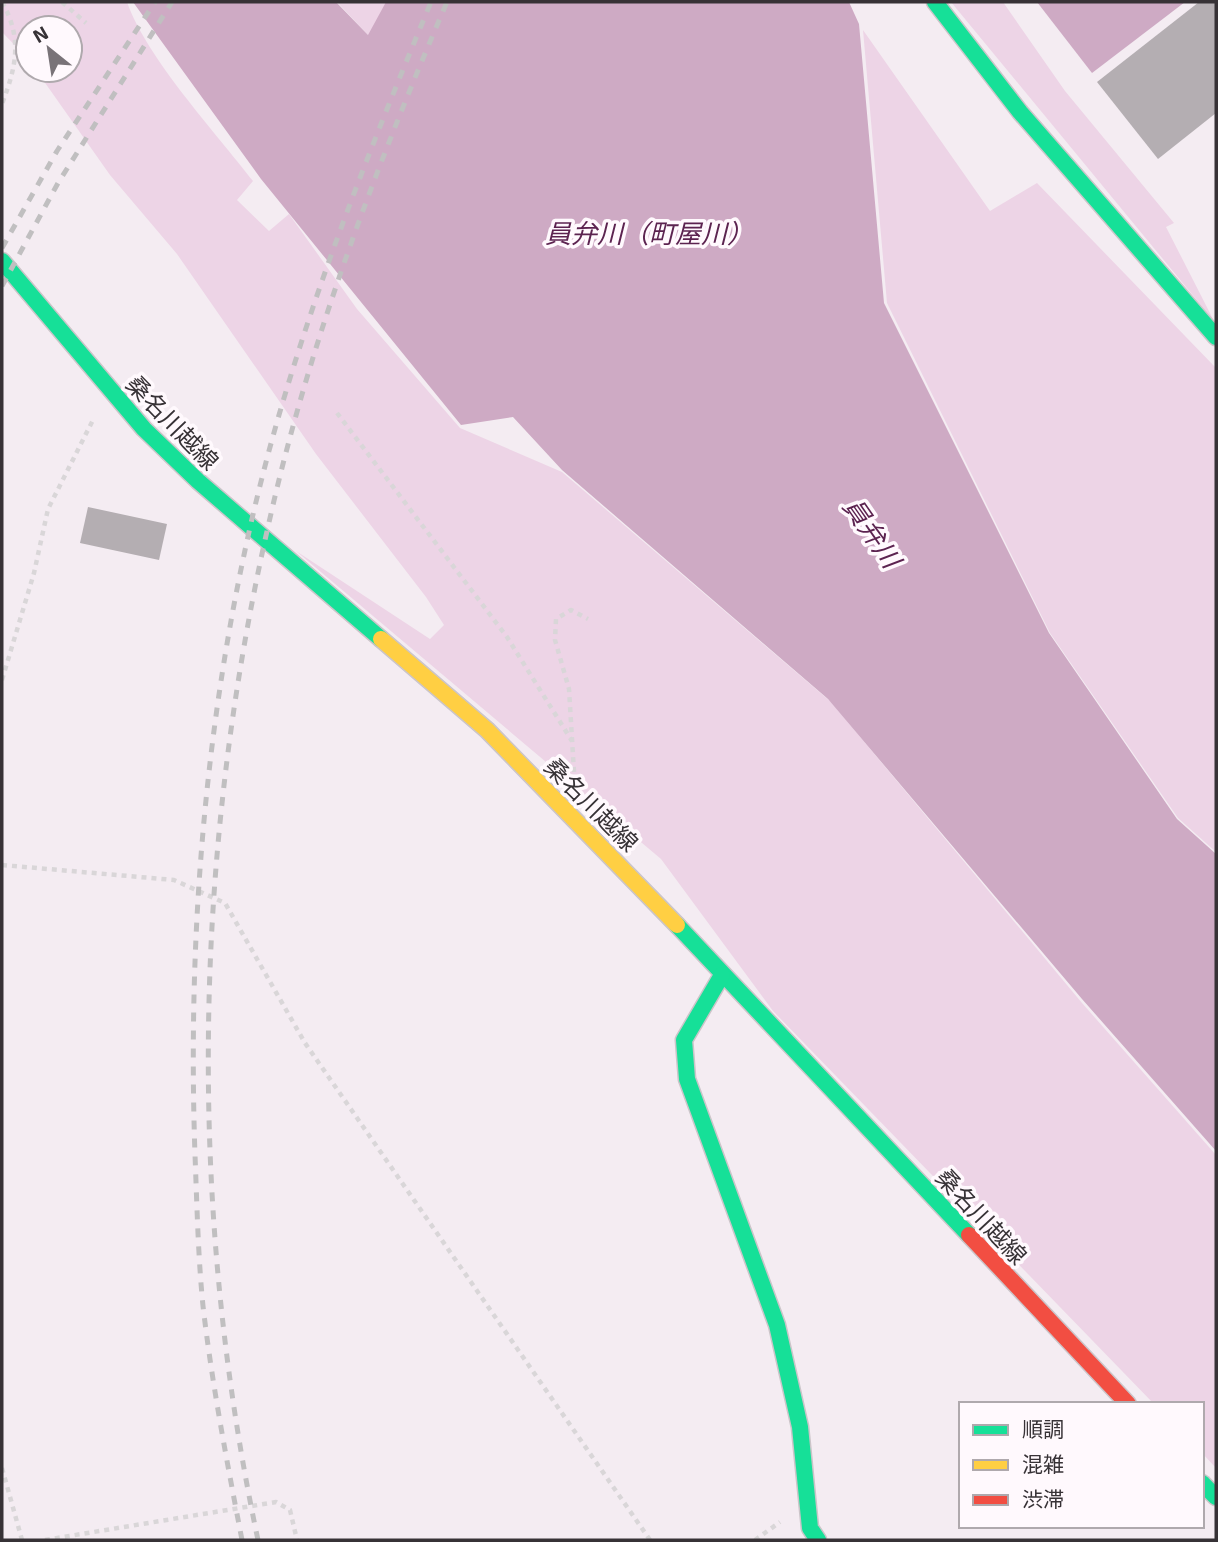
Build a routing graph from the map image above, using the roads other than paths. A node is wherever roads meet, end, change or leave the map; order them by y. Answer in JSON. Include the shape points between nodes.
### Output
{"nodes":[{"id":1,"x":935,"y":2,"type":"edge"},
{"id":2,"x":2,"y":261,"type":"edge"},
{"id":3,"x":1216,"y":337,"type":"edge"},
{"id":4,"x":722,"y":975,"type":"junction"},
{"id":5,"x":1126,"y":1402,"type":"edge"},
{"id":6,"x":818,"y":1540,"type":"edge"}],
"edges":[{"from":1,"to":3,"type":"main road","via":[[1020,111]]},
{"from":2,"to":4,"type":"main road","name":"桑名川越線","via":[[144,429],[487,730],[578,819]]},
{"from":4,"to":5,"type":"main road","name":"桑名川越線"},
{"from":4,"to":6,"type":"main road","via":[[684,1041],[687,1079],[777,1325],[800,1427],[810,1528]]}]}
